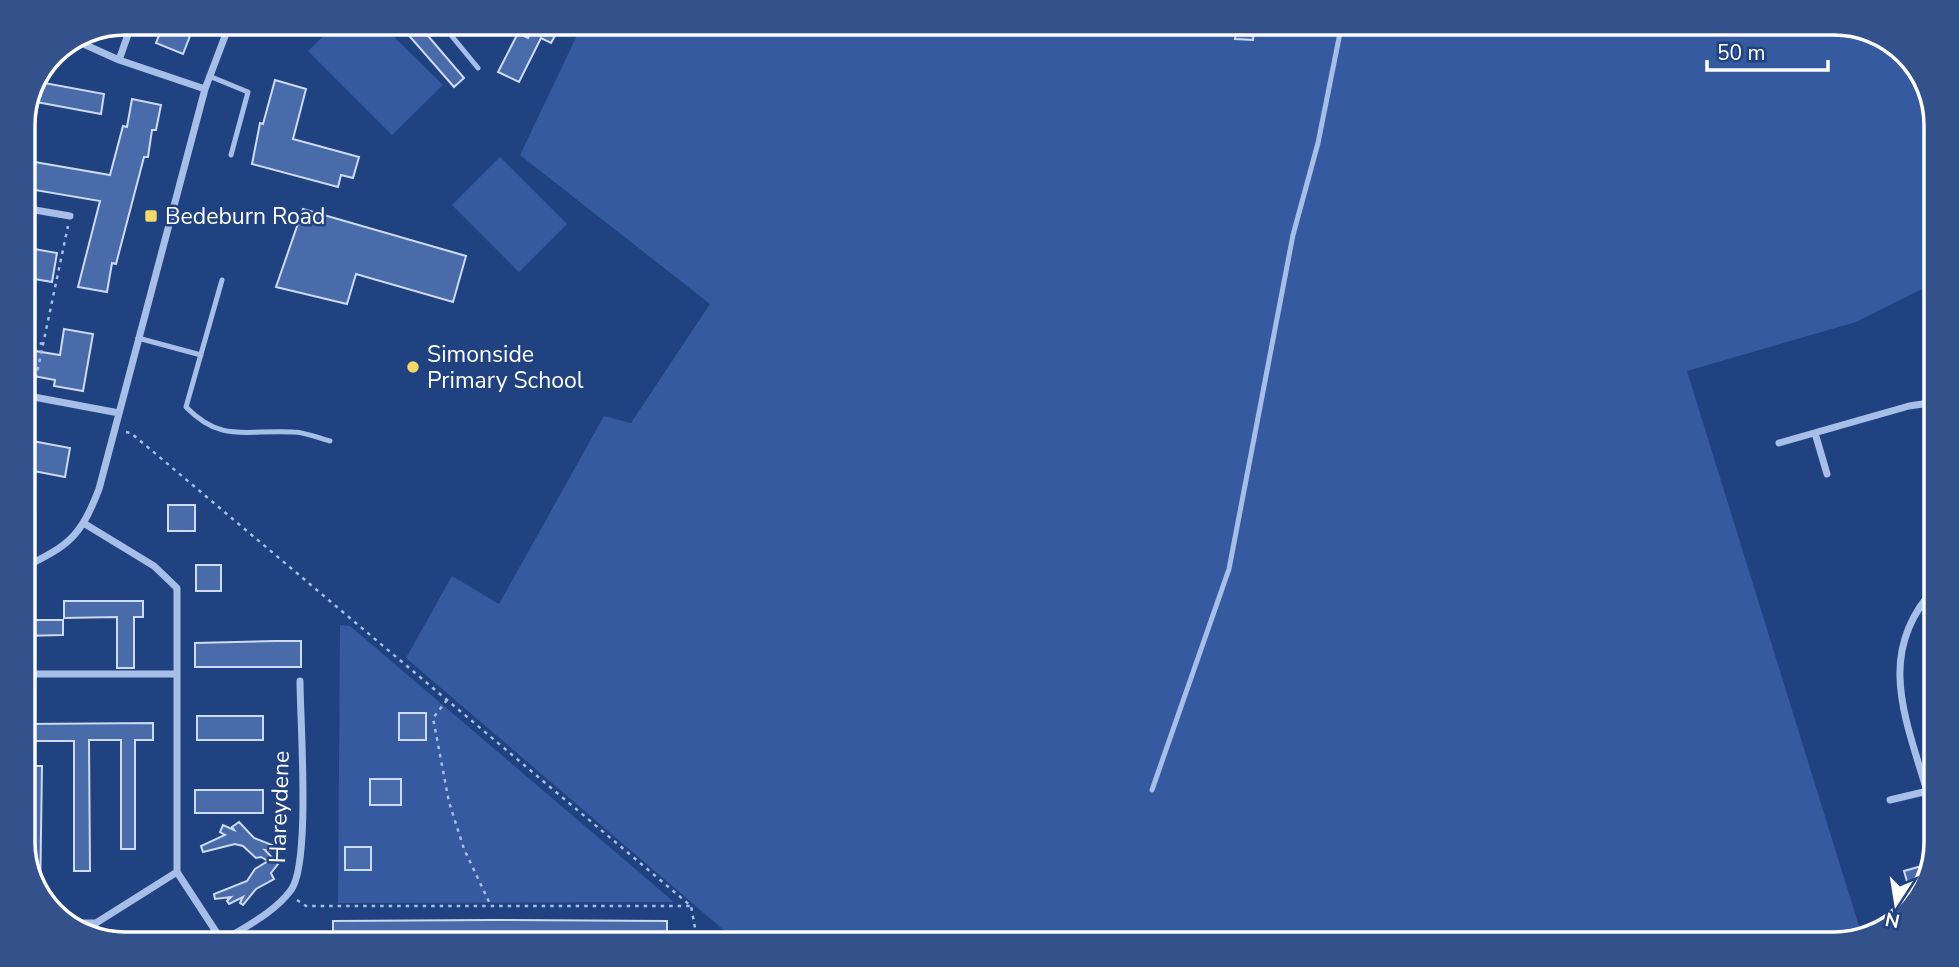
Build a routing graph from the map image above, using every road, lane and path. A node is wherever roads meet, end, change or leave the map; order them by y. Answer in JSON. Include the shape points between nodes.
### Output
{"nodes":[{"id":1,"x":128,"y":35,"type":"edge"},
{"id":2,"x":225,"y":35,"type":"edge"},
{"id":3,"x":451,"y":35,"type":"edge"},
{"id":4,"x":1340,"y":35,"type":"edge"},
{"id":5,"x":85,"y":45,"type":"edge"},
{"id":6,"x":119,"y":60,"type":"junction"},
{"id":7,"x":478,"y":68,"type":"dead end"},
{"id":8,"x":209,"y":76,"type":"junction"},
{"id":9,"x":205,"y":89,"type":"junction"},
{"id":10,"x":231,"y":155,"type":"dead end"},
{"id":11,"x":35,"y":210,"type":"edge"},
{"id":12,"x":70,"y":216,"type":"joint"},
{"id":13,"x":222,"y":280,"type":"dead end"},
{"id":14,"x":138,"y":338,"type":"junction"},
{"id":15,"x":35,"y":342,"type":"edge"},
{"id":16,"x":43,"y":344,"type":"junction"},
{"id":17,"x":201,"y":355,"type":"junction"},
{"id":18,"x":35,"y":370,"type":"edge"},
{"id":19,"x":35,"y":397,"type":"edge"},
{"id":20,"x":1924,"y":404,"type":"edge"},
{"id":21,"x":119,"y":413,"type":"junction"},
{"id":22,"x":114,"y":430,"type":"junction"},
{"id":23,"x":1815,"y":433,"type":"junction"},
{"id":24,"x":330,"y":441,"type":"dead end"},
{"id":25,"x":1779,"y":443,"type":"dead end"},
{"id":26,"x":1827,"y":474,"type":"dead end"},
{"id":27,"x":85,"y":524,"type":"junction"},
{"id":28,"x":35,"y":561,"type":"edge"},
{"id":29,"x":1924,"y":603,"type":"edge"},
{"id":30,"x":35,"y":674,"type":"edge"},
{"id":31,"x":176,"y":674,"type":"junction"},
{"id":32,"x":300,"y":681,"type":"dead end"},
{"id":33,"x":447,"y":700,"type":"junction"},
{"id":34,"x":1924,"y":780,"type":"edge"},
{"id":35,"x":1152,"y":790,"type":"dead end"},
{"id":36,"x":1924,"y":791,"type":"edge"},
{"id":37,"x":1890,"y":800,"type":"dead end"},
{"id":38,"x":177,"y":872,"type":"junction"},
{"id":39,"x":288,"y":894,"type":"junction"},
{"id":40,"x":491,"y":906,"type":"junction"},
{"id":41,"x":691,"y":906,"type":"junction"},
{"id":42,"x":85,"y":923,"type":"edge"},
{"id":43,"x":216,"y":932,"type":"edge"},
{"id":44,"x":239,"y":932,"type":"edge"},
{"id":45,"x":696,"y":932,"type":"edge"}],
"edges":[{"from":1,"to":6,"type":"street"},
{"from":2,"to":8,"type":"street"},
{"from":3,"to":7,"type":"lane"},
{"from":4,"to":35,"type":"lane","via":[[1293,235],[1229,569]]},
{"from":5,"to":6,"type":"street"},
{"from":6,"to":9,"type":"street"},
{"from":8,"to":9,"type":"street"},
{"from":8,"to":10,"type":"lane","via":[[248,92]]},
{"from":9,"to":14,"type":"street"},
{"from":11,"to":12,"type":"street"},
{"from":12,"to":16,"type":"path"},
{"from":13,"to":17,"type":"lane"},
{"from":14,"to":17,"type":"lane"},
{"from":14,"to":21,"type":"street"},
{"from":15,"to":16,"type":"path"},
{"from":16,"to":18,"type":"path"},
{"from":17,"to":24,"type":"lane","via":[[186,407],[210,428],[226,433],[295,432]]},
{"from":19,"to":21,"type":"street"},
{"from":20,"to":23,"type":"street"},
{"from":21,"to":22,"type":"street"},
{"from":22,"to":27,"type":"street"},
{"from":22,"to":33,"type":"path","via":[[131,433]]},
{"from":23,"to":25,"type":"street"},
{"from":23,"to":26,"type":"street"},
{"from":27,"to":28,"type":"street","via":[[66,543]]},
{"from":27,"to":31,"type":"street","via":[[154,566],[177,589]]},
{"from":29,"to":34,"type":"street","via":[[1911,621],[1899,663],[1902,707]]},
{"from":30,"to":31,"type":"street"},
{"from":31,"to":38,"type":"street"},
{"from":32,"to":39,"type":"street","name":"Hareydene","via":[[301,858]]},
{"from":33,"to":40,"type":"path","via":[[433,718],[449,802],[464,849]]},
{"from":33,"to":41,"type":"path"},
{"from":36,"to":37,"type":"street"},
{"from":38,"to":42,"type":"street","via":[[96,923]]},
{"from":38,"to":43,"type":"street","name":"Hareydene"},
{"from":39,"to":40,"type":"path","via":[[306,906]]},
{"from":39,"to":44,"type":"street","name":"Hareydene"},
{"from":40,"to":41,"type":"path"},
{"from":41,"to":45,"type":"path"}]}
